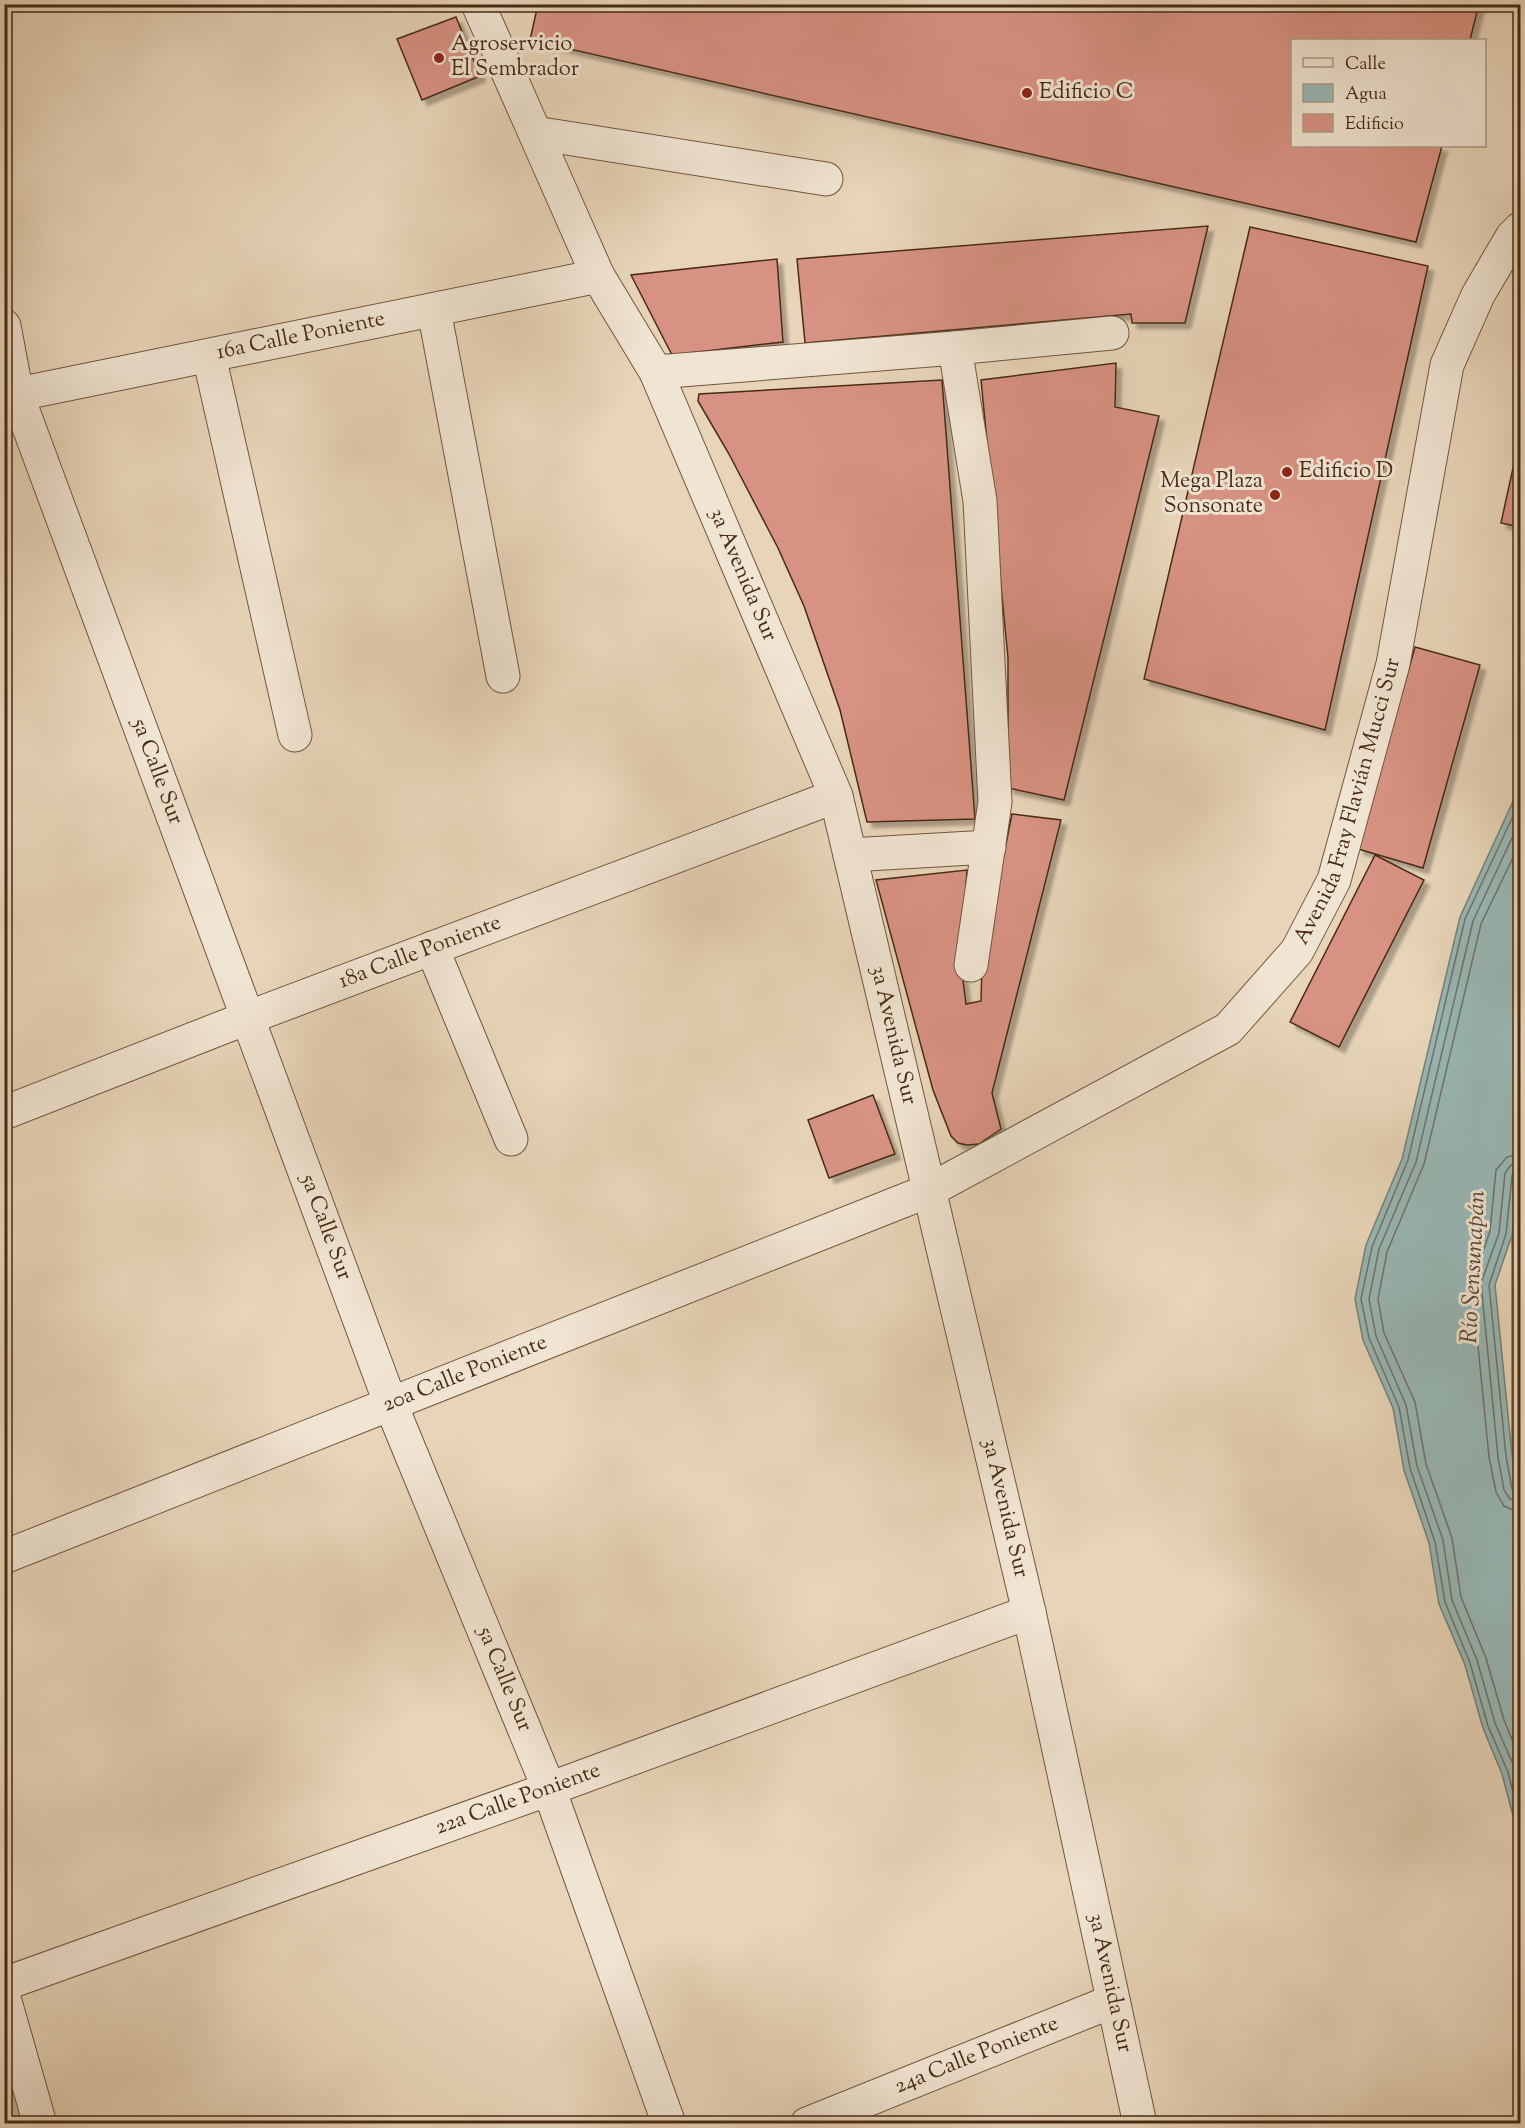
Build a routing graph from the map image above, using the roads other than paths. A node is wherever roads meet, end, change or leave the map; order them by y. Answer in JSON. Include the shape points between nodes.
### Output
{"nodes":[{"id":1,"x":478,"y":4,"type":"edge"},
{"id":2,"x":535,"y":133,"type":"junction"},
{"id":3,"x":826,"y":179,"type":"dead end"},
{"id":4,"x":1521,"y":229,"type":"edge"},
{"id":5,"x":598,"y":276,"type":"junction"},
{"id":6,"x":434,"y":310,"type":"junction"},
{"id":7,"x":4,"y":326,"type":"edge"},
{"id":8,"x":1112,"y":333,"type":"dead end"},
{"id":9,"x":955,"y":348,"type":"junction"},
{"id":10,"x":210,"y":356,"type":"junction"},
{"id":11,"x":656,"y":372,"type":"junction"},
{"id":12,"x":11,"y":396,"type":"edge"},
{"id":13,"x":503,"y":676,"type":"dead end"},
{"id":14,"x":295,"y":735,"type":"dead end"},
{"id":15,"x":836,"y":796,"type":"junction"},
{"id":16,"x":988,"y":847,"type":"junction"},
{"id":17,"x":850,"y":855,"type":"junction"},
{"id":18,"x":432,"y":948,"type":"junction"},
{"id":19,"x":971,"y":964,"type":"dead end"},
{"id":20,"x":247,"y":1018,"type":"junction"},
{"id":21,"x":4,"y":1113,"type":"edge"},
{"id":22,"x":511,"y":1139,"type":"dead end"},
{"id":23,"x":928,"y":1191,"type":"junction"},
{"id":24,"x":391,"y":1405,"type":"junction"},
{"id":25,"x":4,"y":1557,"type":"edge"},
{"id":26,"x":1029,"y":1612,"type":"junction"},
{"id":27,"x":549,"y":1789,"type":"junction"},
{"id":28,"x":4,"y":1984,"type":"edge"},
{"id":29,"x":4,"y":1998,"type":"edge"},
{"id":30,"x":1113,"y":2001,"type":"junction"},
{"id":31,"x":40,"y":2124,"type":"edge"},
{"id":32,"x":669,"y":2124,"type":"edge"},
{"id":33,"x":807,"y":2124,"type":"edge"},
{"id":34,"x":1140,"y":2124,"type":"edge"}],
"edges":[{"from":1,"to":2,"type":"street","name":"3a Avenida Sur"},
{"from":2,"to":3,"type":"street"},
{"from":2,"to":5,"type":"street","name":"3a Avenida Sur"},
{"from":4,"to":23,"type":"street","name":"Avenida Fray Flavián Mucci Sur","via":[[1512,237],[1478,295],[1448,365],[1393,664],[1334,880],[1298,951],[1228,1029]]},
{"from":5,"to":6,"type":"street","name":"16a Calle Poniente"},
{"from":5,"to":11,"type":"street","name":"3a Avenida Sur"},
{"from":6,"to":10,"type":"street","name":"16a Calle Poniente"},
{"from":6,"to":13,"type":"street"},
{"from":7,"to":12,"type":"street","name":"5a Calle Sur"},
{"from":8,"to":9,"type":"street"},
{"from":9,"to":11,"type":"street"},
{"from":9,"to":16,"type":"street","via":[[980,501],[995,802]]},
{"from":10,"to":12,"type":"street","name":"16a Calle Poniente"},
{"from":10,"to":14,"type":"street"},
{"from":11,"to":15,"type":"street","name":"3a Avenida Sur"},
{"from":12,"to":20,"type":"street","name":"5a Calle Sur"},
{"from":15,"to":17,"type":"street","name":"3a Avenida Sur"},
{"from":15,"to":18,"type":"street","name":"18a Calle Poniente"},
{"from":16,"to":17,"type":"street"},
{"from":16,"to":19,"type":"street"},
{"from":17,"to":23,"type":"street","name":"3a Avenida Sur"},
{"from":18,"to":20,"type":"street","name":"18a Calle Poniente"},
{"from":18,"to":22,"type":"street"},
{"from":20,"to":21,"type":"street","name":"18a Calle Poniente"},
{"from":20,"to":24,"type":"street","name":"5a Calle Sur"},
{"from":23,"to":24,"type":"street","name":"20a Calle Poniente"},
{"from":23,"to":26,"type":"street","name":"3a Avenida Sur"},
{"from":24,"to":25,"type":"street","name":"20a Calle Poniente"},
{"from":24,"to":27,"type":"street","name":"5a Calle Sur"},
{"from":26,"to":27,"type":"street","name":"22a Calle Poniente"},
{"from":26,"to":30,"type":"street","name":"3a Avenida Sur"},
{"from":27,"to":28,"type":"street","name":"22a Calle Poniente"},
{"from":27,"to":32,"type":"street","name":"5a Calle Sur"},
{"from":29,"to":31,"type":"street"},
{"from":30,"to":33,"type":"street","name":"24a Calle Poniente"},
{"from":30,"to":34,"type":"street","name":"3a Avenida Sur"}]}
